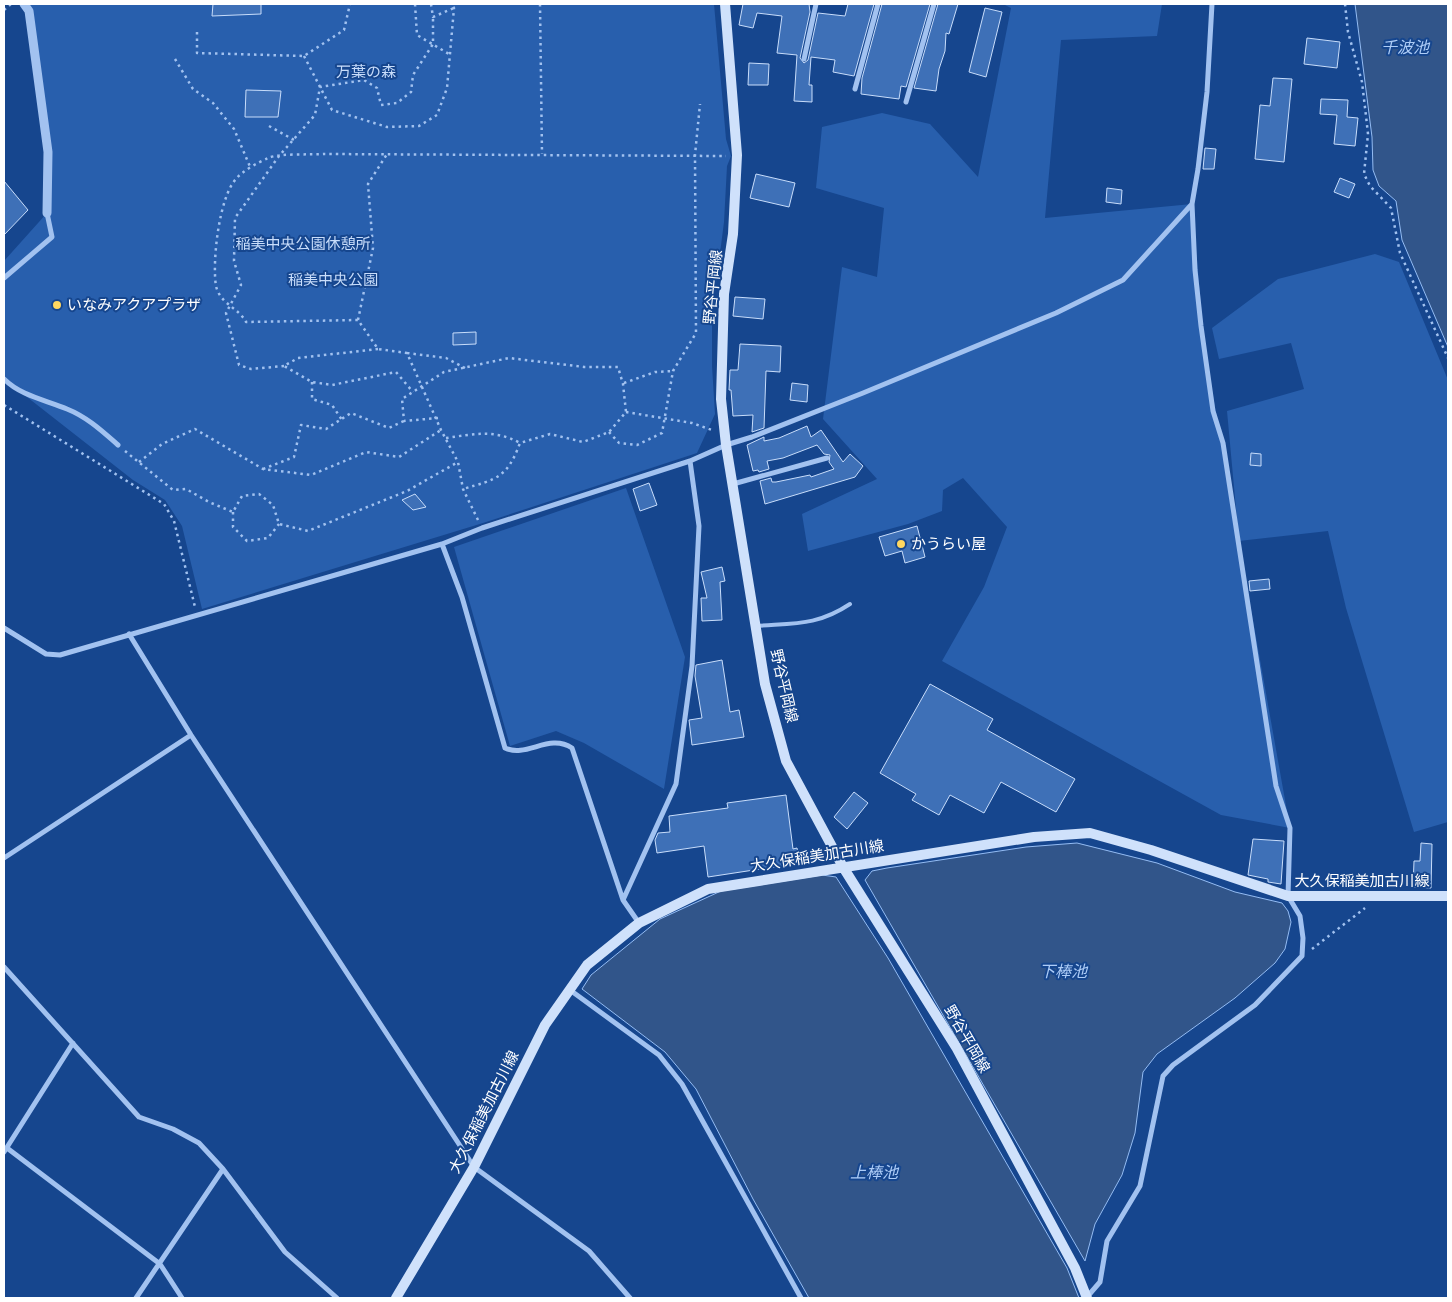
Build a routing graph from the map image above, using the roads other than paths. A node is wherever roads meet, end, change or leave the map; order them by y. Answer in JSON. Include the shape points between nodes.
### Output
{"nodes":[{"id":1,"x":24,"y":4,"type":"edge"},
{"id":2,"x":725,"y":4,"type":"edge"},
{"id":3,"x":816,"y":4,"type":"edge"},
{"id":4,"x":878,"y":4,"type":"edge"},
{"id":5,"x":934,"y":4,"type":"edge"},
{"id":6,"x":1212,"y":4,"type":"edge"},
{"id":7,"x":804,"y":59,"type":"dead end"},
{"id":8,"x":855,"y":89,"type":"dead end"},
{"id":9,"x":906,"y":102,"type":"dead end"},
{"id":10,"x":1192,"y":204,"type":"junction"},
{"id":11,"x":47,"y":213,"type":"joint"},
{"id":12,"x":4,"y":278,"type":"edge"},
{"id":13,"x":4,"y":379,"type":"edge"},
{"id":14,"x":726,"y":444,"type":"junction"},
{"id":15,"x":118,"y":445,"type":"road end"},
{"id":16,"x":826,"y":458,"type":"dead end"},
{"id":17,"x":690,"y":461,"type":"junction"},
{"id":18,"x":733,"y":484,"type":"junction"},
{"id":19,"x":442,"y":544,"type":"junction"},
{"id":20,"x":850,"y":604,"type":"dead end"},
{"id":21,"x":756,"y":626,"type":"junction"},
{"id":22,"x":4,"y":628,"type":"edge"},
{"id":23,"x":130,"y":634,"type":"junction"},
{"id":24,"x":191,"y":736,"type":"junction"},
{"id":25,"x":4,"y":858,"type":"edge"},
{"id":26,"x":843,"y":867,"type":"junction"},
{"id":27,"x":1288,"y":896,"type":"junction"},
{"id":28,"x":1448,"y":896,"type":"edge"},
{"id":29,"x":622,"y":900,"type":"junction"},
{"id":30,"x":639,"y":923,"type":"junction"},
{"id":31,"x":4,"y":967,"type":"edge"},
{"id":32,"x":570,"y":990,"type":"junction"},
{"id":33,"x":73,"y":1043,"type":"junction"},
{"id":34,"x":5,"y":1150,"type":"edge"},
{"id":35,"x":474,"y":1167,"type":"junction"},
{"id":36,"x":223,"y":1169,"type":"junction"},
{"id":37,"x":160,"y":1264,"type":"junction"},
{"id":38,"x":136,"y":1298,"type":"edge"},
{"id":39,"x":182,"y":1298,"type":"edge"},
{"id":40,"x":337,"y":1298,"type":"edge"},
{"id":41,"x":396,"y":1298,"type":"edge"},
{"id":42,"x":630,"y":1298,"type":"edge"},
{"id":43,"x":801,"y":1298,"type":"edge"},
{"id":44,"x":1087,"y":1298,"type":"edge"}],
"edges":[{"from":1,"to":11,"type":"street","via":[[29,11],[48,152]]},
{"from":2,"to":14,"type":"main road","name":"野谷平岡線","via":[[737,155],[733,234],[724,294],[721,399]]},
{"from":3,"to":7,"type":"street"},
{"from":4,"to":8,"type":"street"},
{"from":5,"to":9,"type":"street"},
{"from":6,"to":10,"type":"street","via":[[1207,92]]},
{"from":10,"to":14,"type":"street","via":[[1124,280],[996,338],[770,430]]},
{"from":10,"to":27,"type":"street","via":[[1195,270],[1213,411],[1223,443],[1276,786],[1290,828]]},
{"from":11,"to":12,"type":"street","via":[[52,236]]},
{"from":13,"to":15,"type":"street","via":[[11,386],[68,409],[98,426]]},
{"from":14,"to":17,"type":"street"},
{"from":14,"to":18,"type":"main road","name":"野谷平岡線"},
{"from":16,"to":18,"type":"street"},
{"from":17,"to":19,"type":"street"},
{"from":17,"to":29,"type":"street","via":[[699,526],[692,666],[676,784]]},
{"from":18,"to":21,"type":"main road","name":"野谷平岡線"},
{"from":19,"to":23,"type":"street"},
{"from":19,"to":29,"type":"street","via":[[462,597],[505,748],[514,752],[555,742],[572,748]]},
{"from":20,"to":21,"type":"lane","via":[[832,616],[812,622]]},
{"from":21,"to":26,"type":"main road","name":"野谷平岡線","via":[[765,684],[786,761]]},
{"from":22,"to":23,"type":"street","via":[[46,654],[60,655]]},
{"from":23,"to":24,"type":"street"},
{"from":24,"to":25,"type":"street"},
{"from":24,"to":35,"type":"street"},
{"from":26,"to":27,"type":"main road","name":"大久保稲美加古川線","via":[[1034,837],[1090,833]]},
{"from":26,"to":30,"type":"main road","name":"大久保稲美加古川線","via":[[708,889]]},
{"from":26,"to":44,"type":"main road","name":"野谷平岡線","via":[[956,1047],[1075,1268]]},
{"from":27,"to":28,"type":"main road","name":"大久保稲美加古川線"},
{"from":27,"to":44,"type":"street","via":[[1300,916],[1302,956],[1255,1005],[1172,1065],[1163,1076],[1140,1186],[1107,1241],[1100,1282]]},
{"from":29,"to":30,"type":"street"},
{"from":30,"to":32,"type":"main road","name":"大久保稲美加古川線","via":[[587,965]]},
{"from":31,"to":33,"type":"street"},
{"from":32,"to":35,"type":"main road","name":"大久保稲美加古川線","via":[[545,1025]]},
{"from":32,"to":43,"type":"street","via":[[659,1055],[682,1084]]},
{"from":33,"to":34,"type":"street"},
{"from":33,"to":36,"type":"street","via":[[139,1117],[199,1143]]},
{"from":34,"to":37,"type":"street"},
{"from":35,"to":41,"type":"main road","name":"大久保稲美加古川線"},
{"from":35,"to":42,"type":"street","via":[[589,1251]]},
{"from":36,"to":37,"type":"street"},
{"from":36,"to":40,"type":"street","via":[[285,1252]]},
{"from":37,"to":38,"type":"street"},
{"from":37,"to":39,"type":"street"}]}
